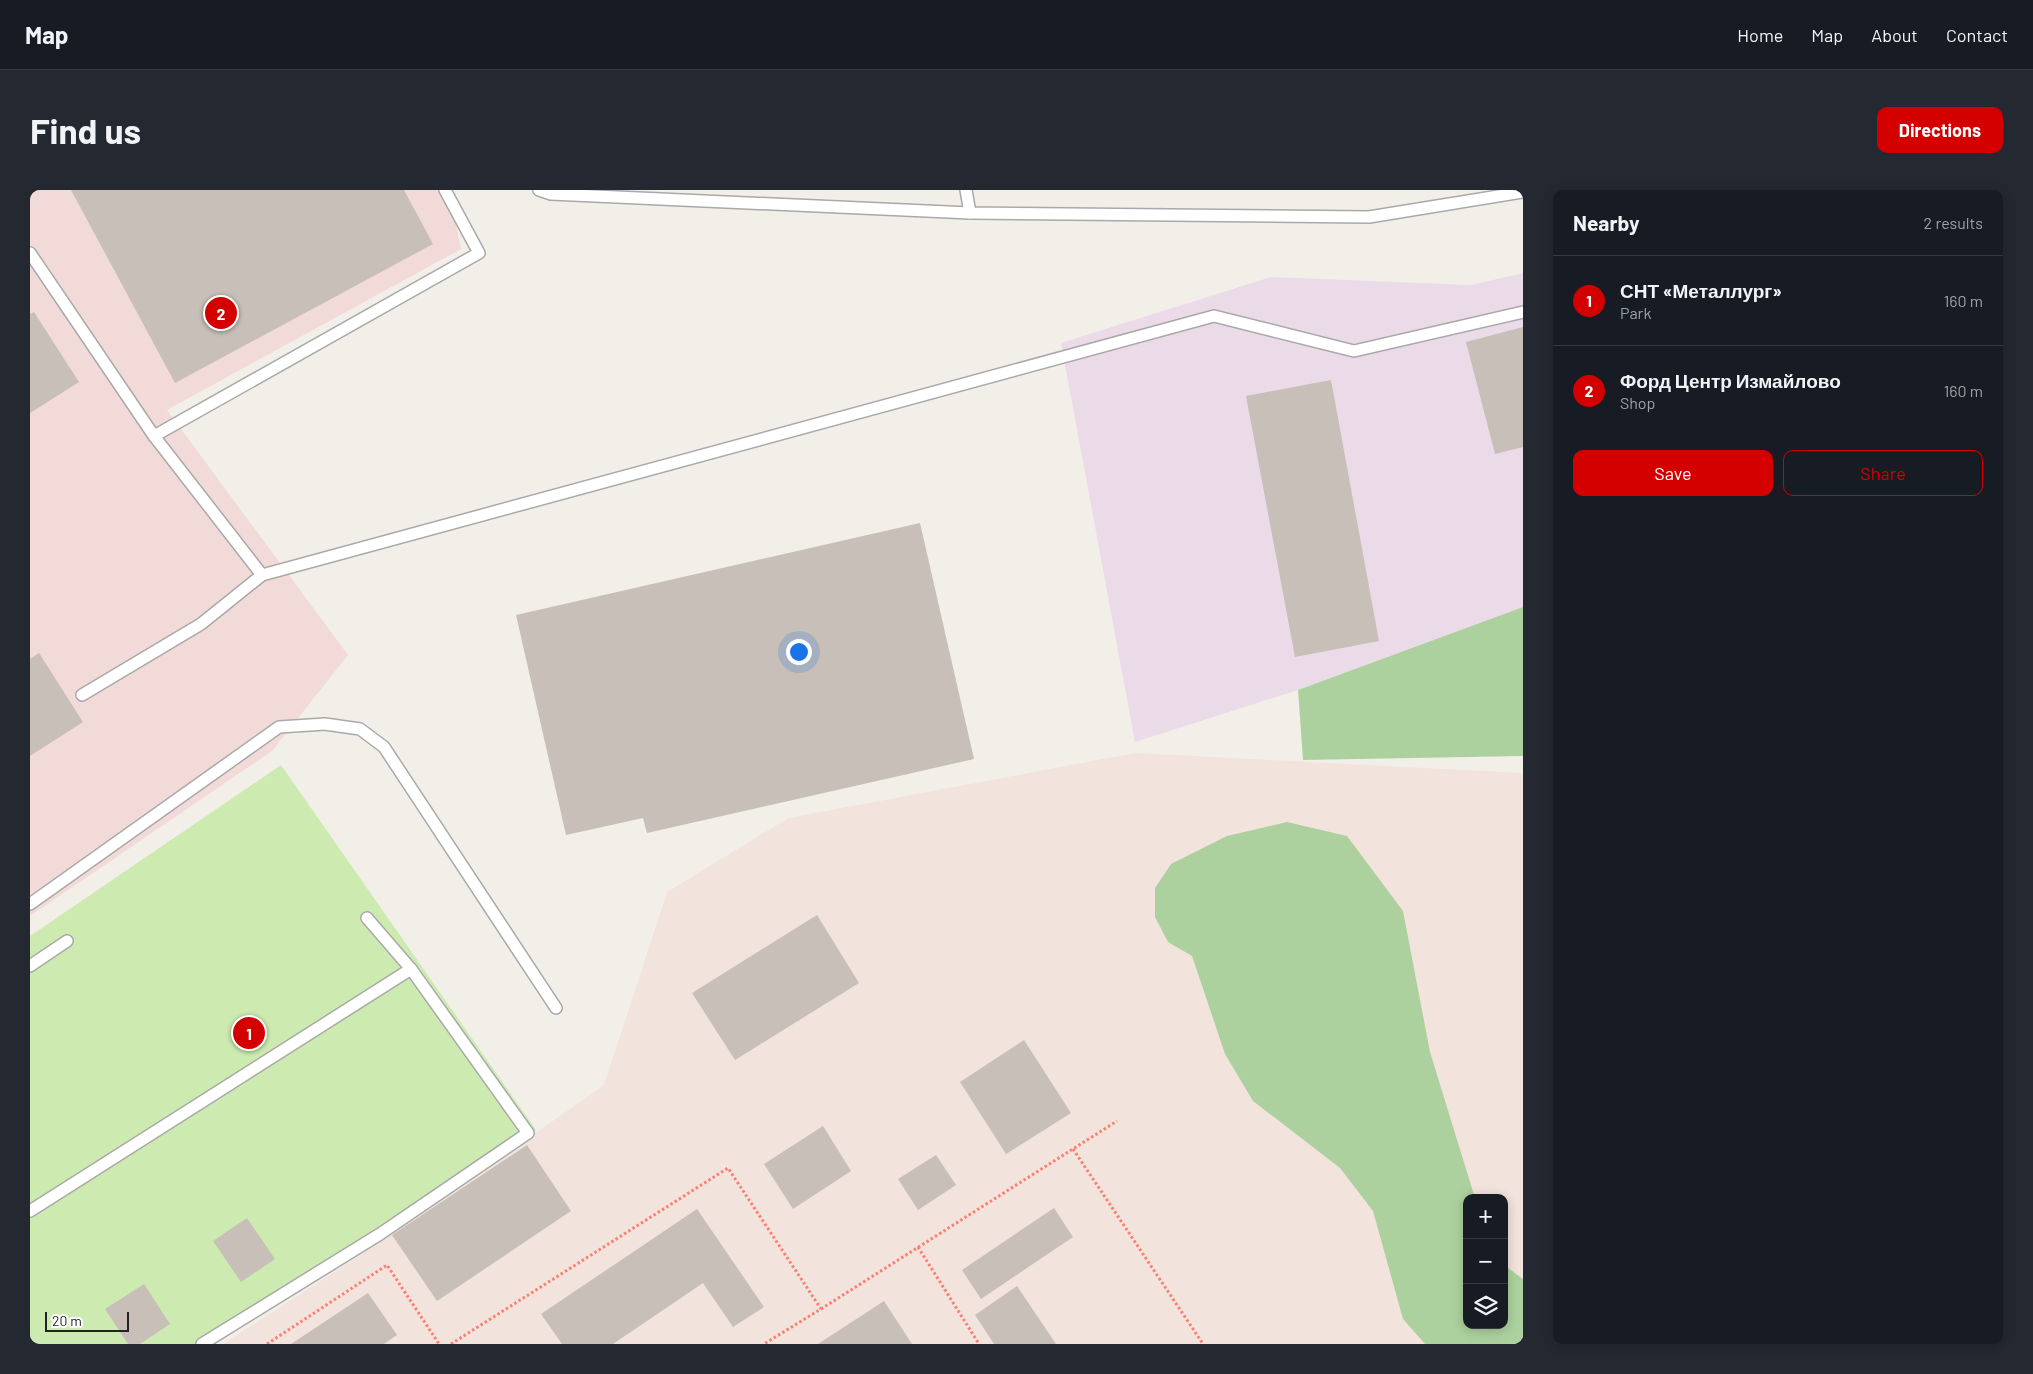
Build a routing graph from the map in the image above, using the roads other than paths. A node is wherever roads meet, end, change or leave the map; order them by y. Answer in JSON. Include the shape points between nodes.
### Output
{"nodes":[{"id":1,"x":445,"y":190,"type":"edge"},
{"id":2,"x":539,"y":190,"type":"edge"},
{"id":3,"x":966,"y":190,"type":"edge"},
{"id":4,"x":1523,"y":192,"type":"edge"},
{"id":5,"x":970,"y":213,"type":"junction"},
{"id":6,"x":30,"y":252,"type":"edge"},
{"id":7,"x":1523,"y":312,"type":"edge"},
{"id":8,"x":154,"y":436,"type":"junction"},
{"id":9,"x":262,"y":575,"type":"junction"},
{"id":10,"x":82,"y":695,"type":"dead end"},
{"id":11,"x":30,"y":904,"type":"edge"},
{"id":12,"x":367,"y":918,"type":"dead end"},
{"id":13,"x":67,"y":941,"type":"dead end"},
{"id":14,"x":30,"y":966,"type":"edge"},
{"id":15,"x":411,"y":969,"type":"junction"},
{"id":16,"x":556,"y":1008,"type":"dead end"},
{"id":17,"x":30,"y":1211,"type":"edge"},
{"id":18,"x":202,"y":1344,"type":"edge"}],
"edges":[{"from":1,"to":8,"type":"lane","via":[[479,253]]},
{"from":2,"to":5,"type":"lane","via":[[551,194]]},
{"from":3,"to":5,"type":"lane"},
{"from":4,"to":5,"type":"lane","via":[[1369,217]]},
{"from":6,"to":8,"type":"lane"},
{"from":7,"to":9,"type":"lane","via":[[1354,351],[1214,316]]},
{"from":8,"to":9,"type":"lane"},
{"from":9,"to":10,"type":"lane","via":[[201,624]]},
{"from":11,"to":16,"type":"lane","via":[[279,727],[324,724],[360,729],[384,747]]},
{"from":12,"to":15,"type":"lane"},
{"from":13,"to":14,"type":"lane"},
{"from":15,"to":17,"type":"lane"},
{"from":15,"to":18,"type":"lane","via":[[528,1132],[380,1234]]}]}
